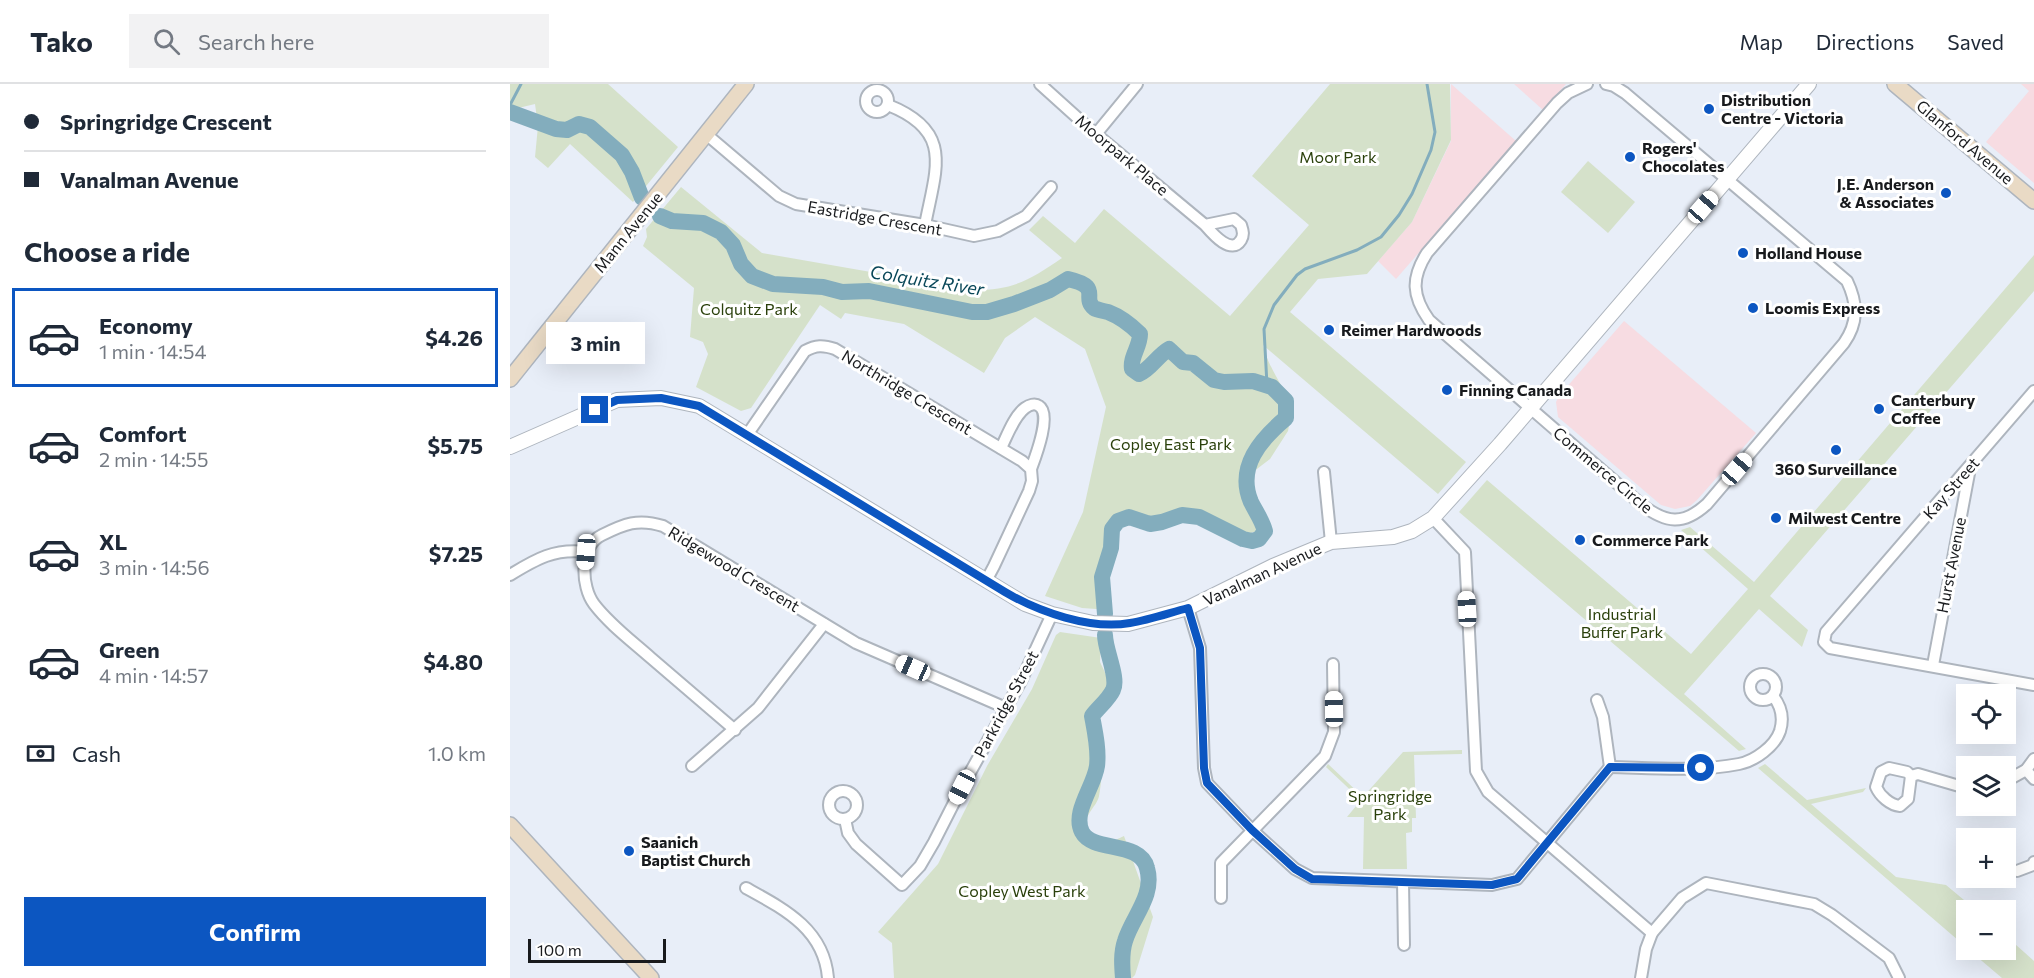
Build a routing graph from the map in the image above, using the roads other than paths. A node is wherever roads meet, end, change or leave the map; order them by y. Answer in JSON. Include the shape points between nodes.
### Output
{"nodes":[{"id":1,"x":746,"y":84,"type":"edge"},
{"id":2,"x":1040,"y":84,"type":"edge"},
{"id":3,"x":1137,"y":84,"type":"edge"},
{"id":4,"x":1587,"y":84,"type":"edge"},
{"id":5,"x":1606,"y":84,"type":"edge"},
{"id":6,"x":1809,"y":84,"type":"edge"},
{"id":7,"x":1895,"y":84,"type":"edge"},
{"id":8,"x":888,"y":105,"type":"dead end"},
{"id":9,"x":706,"y":134,"type":"junction"},
{"id":10,"x":1096,"y":134,"type":"junction"},
{"id":11,"x":1727,"y":179,"type":"junction"},
{"id":12,"x":1051,"y":187,"type":"dead end"},
{"id":13,"x":2034,"y":201,"type":"edge"},
{"id":14,"x":925,"y":225,"type":"junction"},
{"id":15,"x":1205,"y":225,"type":"dead end"},
{"id":16,"x":510,"y":380,"type":"edge"},
{"id":17,"x":2034,"y":391,"type":"edge"},
{"id":18,"x":1530,"y":408,"type":"junction"},
{"id":19,"x":747,"y":435,"type":"junction"},
{"id":20,"x":510,"y":447,"type":"edge"},
{"id":21,"x":1000,"y":448,"type":"junction"},
{"id":22,"x":1970,"y":466,"type":"junction"},
{"id":23,"x":1031,"y":469,"type":"junction"},
{"id":24,"x":1324,"y":472,"type":"dead end"},
{"id":25,"x":1433,"y":519,"type":"junction"},
{"id":26,"x":1331,"y":542,"type":"junction"},
{"id":27,"x":586,"y":552,"type":"junction"},
{"id":28,"x":510,"y":575,"type":"edge"},
{"id":29,"x":986,"y":580,"type":"junction"},
{"id":30,"x":1188,"y":608,"type":"junction"},
{"id":31,"x":1052,"y":614,"type":"junction"},
{"id":32,"x":824,"y":624,"type":"junction"},
{"id":33,"x":1333,"y":664,"type":"dead end"},
{"id":34,"x":1933,"y":665,"type":"junction"},
{"id":35,"x":2034,"y":685,"type":"edge"},
{"id":36,"x":1773,"y":696,"type":"dead end"},
{"id":37,"x":1597,"y":700,"type":"dead end"},
{"id":38,"x":1006,"y":708,"type":"junction"},
{"id":39,"x":735,"y":730,"type":"junction"},
{"id":40,"x":2034,"y":759,"type":"edge"},
{"id":41,"x":692,"y":766,"type":"dead end"},
{"id":42,"x":1610,"y":767,"type":"junction"},
{"id":43,"x":2026,"y":770,"type":"junction"},
{"id":44,"x":1911,"y":776,"type":"dead end"},
{"id":45,"x":2016,"y":776,"type":"edge"},
{"id":46,"x":2034,"y":779,"type":"edge"},
{"id":47,"x":1956,"y":785,"type":"edge"},
{"id":48,"x":845,"y":819,"type":"dead end"},
{"id":49,"x":510,"y":825,"type":"edge"},
{"id":50,"x":1252,"y":830,"type":"junction"},
{"id":51,"x":1547,"y":843,"type":"junction"},
{"id":52,"x":2034,"y":862,"type":"edge"},
{"id":53,"x":2017,"y":871,"type":"dead end"},
{"id":54,"x":1402,"y":882,"type":"junction"},
{"id":55,"x":746,"y":888,"type":"dead end"},
{"id":56,"x":1221,"y":898,"type":"dead end"},
{"id":57,"x":1652,"y":933,"type":"junction"},
{"id":58,"x":1404,"y":945,"type":"dead end"},
{"id":59,"x":651,"y":978,"type":"edge"},
{"id":60,"x":828,"y":978,"type":"edge"},
{"id":61,"x":1641,"y":978,"type":"edge"},
{"id":62,"x":1899,"y":978,"type":"edge"}],
"edges":[{"from":1,"to":9,"type":"main road","name":"Mann Avenue"},
{"from":2,"to":10,"type":"street","name":"Moorpark Place"},
{"from":3,"to":10,"type":"street"},
{"from":4,"to":18,"type":"street","name":"Commerce Circle","via":[[1557,103],[1427,253],[1417,273],[1417,299],[1429,320]]},
{"from":5,"to":11,"type":"street","name":"Commerce Circle","via":[[1625,93]]},
{"from":6,"to":11,"type":"street","name":"Vanalman Avenue"},
{"from":7,"to":13,"type":"main road","name":"Glanford Avenue"},
{"from":8,"to":14,"type":"street","via":[[920,124],[932,136],[937,152]]},
{"from":9,"to":14,"type":"street","name":"Eastridge Crescent","via":[[779,196],[796,204]]},
{"from":9,"to":16,"type":"main road","name":"Mann Avenue"},
{"from":10,"to":15,"type":"street","name":"Moorpark Place"},
{"from":11,"to":18,"type":"street","name":"Vanalman Avenue"},
{"from":11,"to":18,"type":"street","name":"Commerce Circle","via":[[1848,281],[1856,307],[1855,322],[1844,344],[1707,504],[1699,512],[1678,519],[1658,517]]},
{"from":12,"to":14,"type":"street","name":"Eastridge Crescent","via":[[1026,216],[998,231],[974,236]]},
{"from":17,"to":22,"type":"street","name":"Kay Street"},
{"from":18,"to":25,"type":"street","name":"Vanalman Avenue"},
{"from":19,"to":20,"type":"street","name":"Vanalman Avenue","via":[[699,406],[661,398],[617,400]]},
{"from":19,"to":21,"type":"street","name":"Northridge Crescent","via":[[805,351],[823,345]]},
{"from":19,"to":29,"type":"street","name":"Vanalman Avenue"},
{"from":21,"to":23,"type":"street","name":"Northridge Crescent"},
{"from":21,"to":23,"type":"street","via":[[1026,406],[1039,406],[1044,421]]},
{"from":22,"to":34,"type":"street","name":"Hurst Avenue"},
{"from":22,"to":34,"type":"street","name":"Kay Street","via":[[1826,632],[1824,642],[1830,648]]},
{"from":23,"to":29,"type":"street","via":[[1029,491]]},
{"from":24,"to":26,"type":"street"},
{"from":25,"to":26,"type":"street","name":"Vanalman Avenue","via":[[1394,537]]},
{"from":25,"to":51,"type":"street","via":[[1465,552],[1476,771],[1488,792]]},
{"from":26,"to":30,"type":"street","name":"Vanalman Avenue"},
{"from":27,"to":28,"type":"street","via":[[554,553]]},
{"from":27,"to":32,"type":"street","name":"Ridgewood Crescent","via":[[598,536],[629,523],[649,521]]},
{"from":27,"to":39,"type":"street","via":[[584,576],[593,603],[620,632]]},
{"from":29,"to":31,"type":"street","name":"Vanalman Avenue","via":[[1025,604]]},
{"from":30,"to":31,"type":"street","name":"Vanalman Avenue","via":[[1128,624],[1093,623]]},
{"from":30,"to":50,"type":"street","via":[[1200,648],[1207,783]]},
{"from":31,"to":38,"type":"street","name":"Parkridge Street"},
{"from":32,"to":38,"type":"street","name":"Ridgewood Crescent","via":[[856,643]]},
{"from":32,"to":39,"type":"street","via":[[758,708]]},
{"from":33,"to":50,"type":"street","via":[[1334,732],[1324,756]]},
{"from":34,"to":35,"type":"street"},
{"from":36,"to":42,"type":"street","via":[[1781,714],[1779,734],[1763,751],[1741,764],[1701,768]]},
{"from":37,"to":42,"type":"street"},
{"from":38,"to":48,"type":"street","name":"Parkridge Street","via":[[920,866],[902,885],[856,844]]},
{"from":39,"to":41,"type":"street"},
{"from":40,"to":43,"type":"street"},
{"from":42,"to":51,"type":"street"},
{"from":43,"to":45,"type":"street"},
{"from":43,"to":46,"type":"street"},
{"from":44,"to":47,"type":"street","via":[[1918,774]]},
{"from":49,"to":59,"type":"main road"},
{"from":50,"to":54,"type":"street","via":[[1295,869],[1312,879]]},
{"from":50,"to":56,"type":"street","via":[[1221,863]]},
{"from":51,"to":54,"type":"street","via":[[1517,879],[1492,885]]},
{"from":51,"to":57,"type":"street"},
{"from":52,"to":53,"type":"street"},
{"from":54,"to":58,"type":"street"},
{"from":55,"to":60,"type":"street","via":[[787,910],[807,928],[821,949]]},
{"from":57,"to":61,"type":"street"},
{"from":57,"to":62,"type":"street","via":[[1682,898],[1706,883],[1718,885],[1814,904],[1889,958]]}]}
